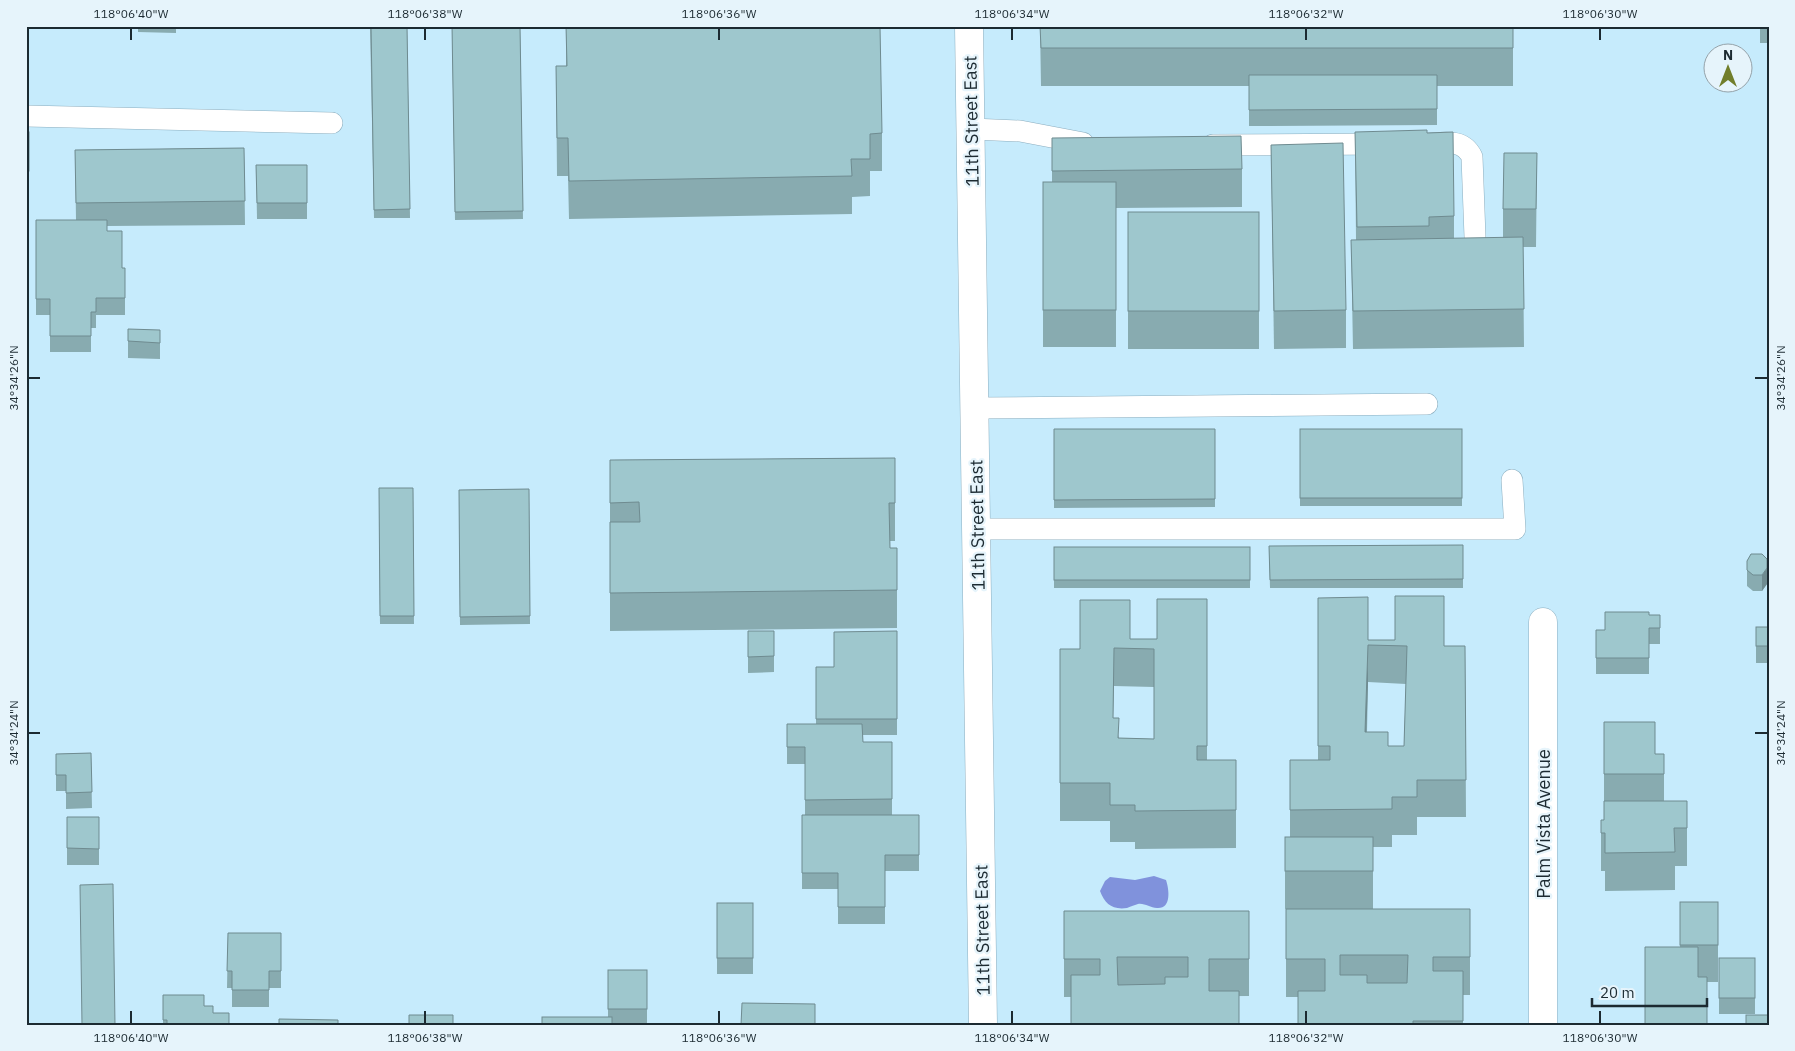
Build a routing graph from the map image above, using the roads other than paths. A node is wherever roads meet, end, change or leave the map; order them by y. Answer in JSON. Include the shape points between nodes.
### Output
{"nodes":[{"id":1,"x":969,"y":26,"type":"edge"},
{"id":2,"x":26,"y":116,"type":"edge"},
{"id":3,"x":332,"y":123,"type":"dead end"},
{"id":4,"x":972,"y":129,"type":"junction"},
{"id":5,"x":1103,"y":145,"type":"edge"},
{"id":6,"x":1191,"y":145,"type":"edge"},
{"id":7,"x":1475,"y":237,"type":"edge"},
{"id":8,"x":1427,"y":404,"type":"dead end"},
{"id":9,"x":976,"y":408,"type":"junction"},
{"id":10,"x":1512,"y":480,"type":"dead end"},
{"id":11,"x":977,"y":529,"type":"junction"},
{"id":12,"x":1543,"y":622,"type":"dead end"},
{"id":13,"x":983,"y":1025,"type":"edge"},
{"id":14,"x":1544,"y":1025,"type":"edge"}],
"edges":[{"from":1,"to":4,"type":"street","name":"11th Street East"},
{"from":2,"to":3,"type":"lane"},
{"from":4,"to":5,"type":"lane","via":[[1020,131]]},
{"from":4,"to":9,"type":"street","name":"11th Street East"},
{"from":6,"to":7,"type":"lane","via":[[1457,143],[1468,149],[1472,157]]},
{"from":8,"to":9,"type":"lane"},
{"from":9,"to":11,"type":"street","name":"11th Street East"},
{"from":10,"to":11,"type":"lane","via":[[1515,529]]},
{"from":11,"to":13,"type":"street","name":"11th Street East"},
{"from":12,"to":14,"type":"street","name":"Palm Vista Avenue"}]}
